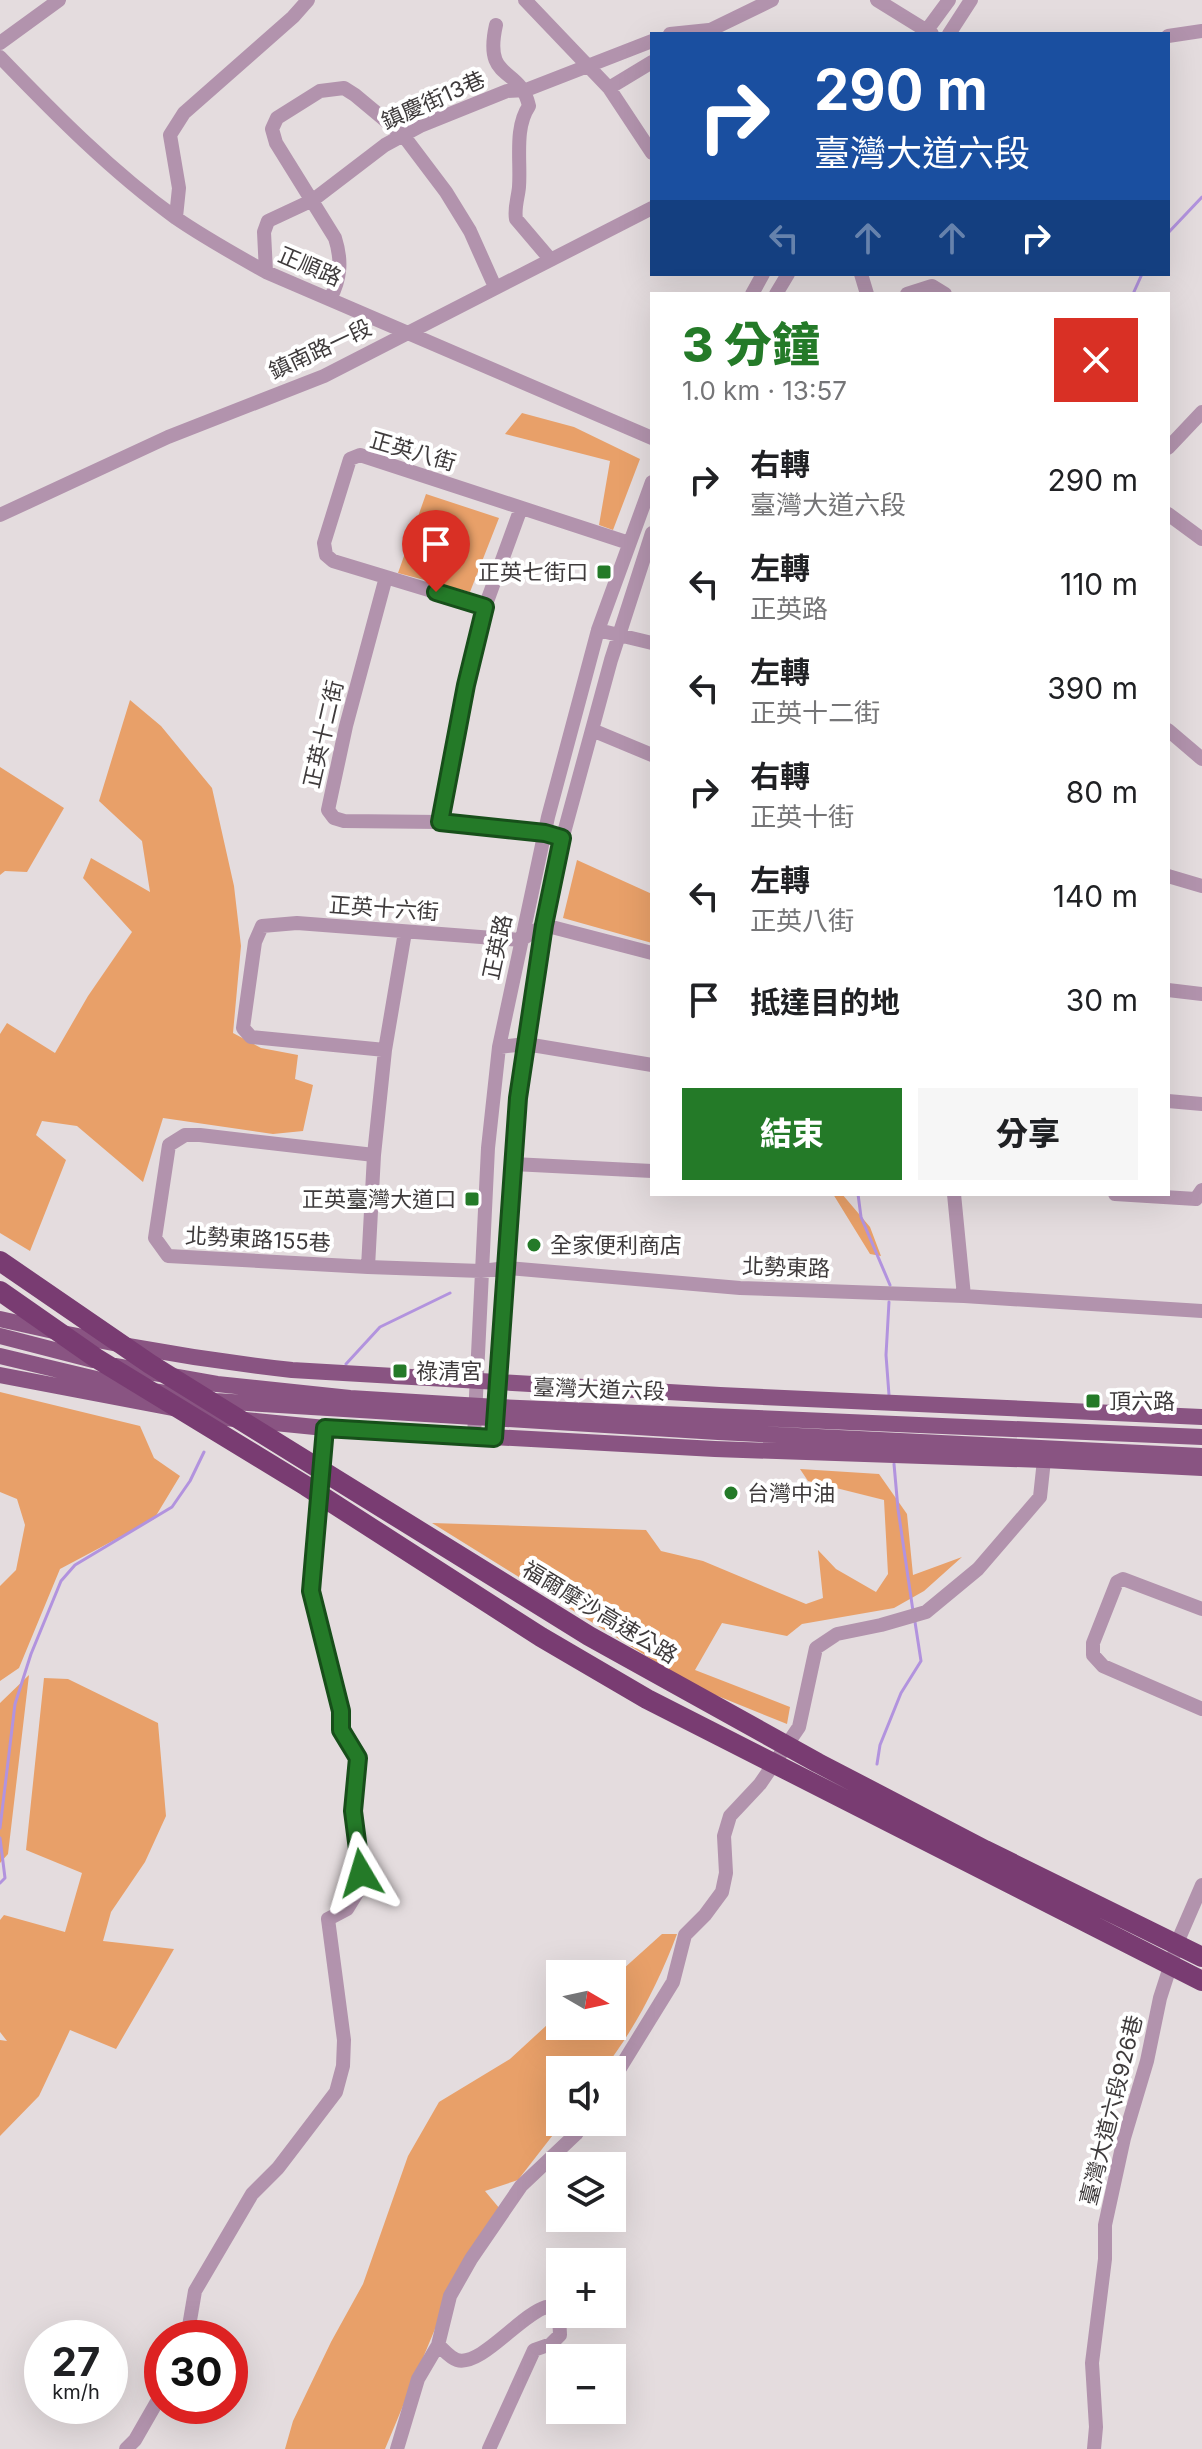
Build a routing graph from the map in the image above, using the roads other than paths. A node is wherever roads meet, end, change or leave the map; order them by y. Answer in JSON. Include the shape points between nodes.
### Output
{"nodes":[{"id":1,"x":59,"y":0,"type":"edge"},
{"id":2,"x":308,"y":0,"type":"edge"},
{"id":3,"x":525,"y":0,"type":"edge"},
{"id":4,"x":772,"y":0,"type":"edge"},
{"id":5,"x":877,"y":0,"type":"edge"},
{"id":6,"x":949,"y":0,"type":"edge"},
{"id":7,"x":971,"y":0,"type":"edge"},
{"id":8,"x":496,"y":25,"type":"dead end"},
{"id":9,"x":1202,"y":31,"type":"edge"},
{"id":10,"x":706,"y":32,"type":"edge"},
{"id":11,"x":926,"y":32,"type":"edge"},
{"id":12,"x":929,"y":32,"type":"edge"},
{"id":13,"x":950,"y":32,"type":"edge"},
{"id":14,"x":1170,"y":36,"type":"edge"},
{"id":15,"x":650,"y":42,"type":"edge"},
{"id":16,"x":0,"y":43,"type":"edge"},
{"id":17,"x":0,"y":57,"type":"edge"},
{"id":18,"x":650,"y":63,"type":"edge"},
{"id":19,"x":588,"y":65,"type":"junction"},
{"id":20,"x":609,"y":88,"type":"junction"},
{"id":21,"x":526,"y":90,"type":"junction"},
{"id":22,"x":403,"y":135,"type":"junction"},
{"id":23,"x":650,"y":150,"type":"edge"},
{"id":24,"x":313,"y":200,"type":"junction"},
{"id":25,"x":650,"y":209,"type":"edge"},
{"id":26,"x":176,"y":217,"type":"junction"},
{"id":27,"x":550,"y":259,"type":"junction"},
{"id":28,"x":266,"y":272,"type":"junction"},
{"id":29,"x":495,"y":287,"type":"junction"},
{"id":30,"x":913,"y":292,"type":"edge"},
{"id":31,"x":942,"y":292,"type":"edge"},
{"id":32,"x":330,"y":299,"type":"junction"},
{"id":33,"x":408,"y":332,"type":"junction"},
{"id":34,"x":1202,"y":412,"type":"edge"},
{"id":35,"x":650,"y":437,"type":"edge"},
{"id":36,"x":1170,"y":446,"type":"edge"},
{"id":37,"x":650,"y":487,"type":"edge"},
{"id":38,"x":521,"y":508,"type":"junction"},
{"id":39,"x":0,"y":515,"type":"edge"},
{"id":40,"x":1170,"y":515,"type":"edge"},
{"id":41,"x":1202,"y":539,"type":"edge"},
{"id":42,"x":629,"y":543,"type":"junction"},
{"id":43,"x":649,"y":550,"type":"edge"},
{"id":44,"x":386,"y":577,"type":"junction"},
{"id":45,"x":485,"y":607,"type":"junction"},
{"id":46,"x":598,"y":630,"type":"junction"},
{"id":47,"x":620,"y":635,"type":"junction"},
{"id":48,"x":650,"y":642,"type":"edge"},
{"id":49,"x":592,"y":730,"type":"junction"},
{"id":50,"x":1170,"y":732,"type":"edge"},
{"id":51,"x":650,"y":754,"type":"edge"},
{"id":52,"x":1202,"y":759,"type":"edge"},
{"id":53,"x":440,"y":822,"type":"junction"},
{"id":54,"x":545,"y":833,"type":"junction"},
{"id":55,"x":562,"y":838,"type":"junction"},
{"id":56,"x":1170,"y":877,"type":"edge"},
{"id":57,"x":1202,"y":886,"type":"edge"},
{"id":58,"x":544,"y":925,"type":"junction"},
{"id":59,"x":405,"y":932,"type":"junction"},
{"id":60,"x":521,"y":940,"type":"junction"},
{"id":61,"x":650,"y":952,"type":"edge"},
{"id":62,"x":1170,"y":990,"type":"edge"},
{"id":63,"x":1202,"y":994,"type":"edge"},
{"id":64,"x":526,"y":1044,"type":"junction"},
{"id":65,"x":499,"y":1047,"type":"junction"},
{"id":66,"x":385,"y":1050,"type":"junction"},
{"id":67,"x":650,"y":1065,"type":"edge"},
{"id":68,"x":1170,"y":1101,"type":"edge"},
{"id":69,"x":1202,"y":1104,"type":"edge"},
{"id":70,"x":374,"y":1155,"type":"junction"},
{"id":71,"x":513,"y":1164,"type":"junction"},
{"id":72,"x":650,"y":1171,"type":"edge"},
{"id":73,"x":1202,"y":1190,"type":"edge"},
{"id":74,"x":954,"y":1196,"type":"edge"},
{"id":75,"x":1147,"y":1196,"type":"edge"},
{"id":76,"x":0,"y":1261,"type":"edge"},
{"id":77,"x":368,"y":1267,"type":"junction"},
{"id":78,"x":507,"y":1268,"type":"junction"},
{"id":79,"x":481,"y":1271,"type":"junction"},
{"id":80,"x":0,"y":1291,"type":"edge"},
{"id":81,"x":964,"y":1296,"type":"junction"},
{"id":82,"x":1202,"y":1311,"type":"edge"},
{"id":83,"x":0,"y":1319,"type":"edge"},
{"id":84,"x":0,"y":1336,"type":"edge"},
{"id":85,"x":0,"y":1356,"type":"edge"},
{"id":86,"x":0,"y":1375,"type":"edge"},
{"id":87,"x":477,"y":1380,"type":"junction"},
{"id":88,"x":499,"y":1381,"type":"junction"},
{"id":89,"x":475,"y":1412,"type":"junction"},
{"id":90,"x":497,"y":1413,"type":"junction"},
{"id":91,"x":1202,"y":1417,"type":"edge"},
{"id":92,"x":325,"y":1428,"type":"junction"},
{"id":93,"x":474,"y":1437,"type":"junction"},
{"id":94,"x":1202,"y":1437,"type":"edge"},
{"id":95,"x":494,"y":1438,"type":"junction"},
{"id":96,"x":1202,"y":1456,"type":"edge"},
{"id":97,"x":1044,"y":1460,"type":"junction"},
{"id":98,"x":1202,"y":1468,"type":"edge"},
{"id":99,"x":1202,"y":1609,"type":"edge"},
{"id":100,"x":1202,"y":1709,"type":"edge"},
{"id":101,"x":1202,"y":1885,"type":"edge"},
{"id":102,"x":1202,"y":1957,"type":"edge"},
{"id":103,"x":1202,"y":1981,"type":"edge"},
{"id":104,"x":626,"y":2058,"type":"edge"},
{"id":105,"x":574,"y":2136,"type":"edge"},
{"id":106,"x":190,"y":2320,"type":"edge"},
{"id":107,"x":438,"y":2345,"type":"junction"},
{"id":108,"x":144,"y":2424,"type":"edge"},
{"id":109,"x":126,"y":2449,"type":"edge"},
{"id":110,"x":397,"y":2449,"type":"edge"},
{"id":111,"x":489,"y":2449,"type":"edge"},
{"id":112,"x":1094,"y":2449,"type":"edge"}],
"edges":[{"from":1,"to":16,"type":"street"},
{"from":2,"to":26,"type":"street","via":[[184,113],[170,135],[179,188]]},
{"from":3,"to":19,"type":"street"},
{"from":4,"to":10,"type":"street"},
{"from":5,"to":11,"type":"street"},
{"from":6,"to":12,"type":"street"},
{"from":7,"to":13,"type":"street"},
{"from":8,"to":21,"type":"street","via":[[491,49],[501,71]]},
{"from":9,"to":14,"type":"street"},
{"from":15,"to":19,"type":"street","name":"鎮慶街13巷"},
{"from":17,"to":26,"type":"street","name":"正順路","via":[[74,134]]},
{"from":18,"to":20,"type":"street"},
{"from":19,"to":20,"type":"street"},
{"from":19,"to":21,"type":"street","name":"鎮慶街13巷"},
{"from":20,"to":23,"type":"street"},
{"from":21,"to":22,"type":"street","name":"鎮慶街13巷","via":[[507,91]]},
{"from":21,"to":27,"type":"street","via":[[529,106],[523,115],[514,211]]},
{"from":22,"to":24,"type":"street","name":"鎮慶街13巷"},
{"from":22,"to":24,"type":"street","via":[[344,88],[320,91],[277,118],[272,129],[276,143]]},
{"from":22,"to":29,"type":"street","via":[[470,231]]},
{"from":24,"to":28,"type":"street","name":"鎮慶街13巷","via":[[268,221]]},
{"from":24,"to":32,"type":"street","via":[[340,255]]},
{"from":25,"to":27,"type":"street","name":"鎮南路一段"},
{"from":26,"to":28,"type":"street","name":"正順路"},
{"from":27,"to":29,"type":"street","name":"鎮南路一段"},
{"from":28,"to":32,"type":"street","name":"正順路"},
{"from":29,"to":33,"type":"street","name":"鎮南路一段"},
{"from":30,"to":31,"type":"street","via":[[932,286]]},
{"from":32,"to":33,"type":"street","name":"正順路"},
{"from":33,"to":35,"type":"street","name":"正順路"},
{"from":33,"to":39,"type":"street","name":"鎮南路一段","via":[[324,376],[168,437]]},
{"from":34,"to":36,"type":"street"},
{"from":37,"to":42,"type":"street","name":"正英路"},
{"from":38,"to":42,"type":"street","name":"正英八街"},
{"from":38,"to":44,"type":"street","name":"正英八街","via":[[360,455],[350,459],[324,543],[326,555]]},
{"from":38,"to":45,"type":"street"},
{"from":40,"to":41,"type":"street"},
{"from":42,"to":46,"type":"street","name":"正英路"},
{"from":43,"to":47,"type":"street","name":"正英路"},
{"from":44,"to":45,"type":"street","name":"正英八街"},
{"from":44,"to":53,"type":"street","name":"正英十二街","via":[[328,810],[344,821]]},
{"from":45,"to":53,"type":"street"},
{"from":46,"to":47,"type":"street"},
{"from":46,"to":54,"type":"street","name":"正英路"},
{"from":47,"to":48,"type":"street"},
{"from":47,"to":49,"type":"street","name":"正英路"},
{"from":49,"to":51,"type":"street"},
{"from":49,"to":55,"type":"street","name":"正英路"},
{"from":50,"to":52,"type":"street"},
{"from":53,"to":54,"type":"street","name":"正英十二街"},
{"from":54,"to":55,"type":"street","name":"正英十二街"},
{"from":54,"to":60,"type":"street","name":"正英路"},
{"from":55,"to":58,"type":"street","name":"正英路"},
{"from":56,"to":57,"type":"street"},
{"from":58,"to":60,"type":"street"},
{"from":58,"to":61,"type":"street"},
{"from":58,"to":64,"type":"street","name":"正英路"},
{"from":59,"to":60,"type":"street","name":"正英十六街"},
{"from":59,"to":66,"type":"street"},
{"from":59,"to":66,"type":"street","name":"正英十六街","via":[[275,923],[262,926],[255,942],[243,1028],[251,1037]]},
{"from":60,"to":65,"type":"street","name":"正英路"},
{"from":62,"to":63,"type":"street"},
{"from":64,"to":65,"type":"street"},
{"from":64,"to":67,"type":"street"},
{"from":64,"to":71,"type":"street","name":"正英路"},
{"from":65,"to":79,"type":"street","name":"正英路"},
{"from":66,"to":70,"type":"street"},
{"from":68,"to":69,"type":"street"},
{"from":70,"to":77,"type":"street"},
{"from":70,"to":77,"type":"street","name":"北勢東路155巷","via":[[185,1135],[169,1145],[155,1238],[168,1256]]},
{"from":71,"to":72,"type":"street"},
{"from":71,"to":78,"type":"street","name":"正英路"},
{"from":73,"to":75,"type":"street","via":[[1196,1199]]},
{"from":74,"to":81,"type":"street"},
{"from":76,"to":102,"type":"highway","name":"福爾摩沙高速公路","bridge":true,"via":[[150,1364],[589,1636],[860,1785]]},
{"from":77,"to":79,"type":"street","name":"北勢東路"},
{"from":78,"to":79,"type":"street","name":"北勢東路"},
{"from":78,"to":81,"type":"street","name":"北勢東路","via":[[740,1288]]},
{"from":78,"to":88,"type":"street","name":"正英路"},
{"from":79,"to":87,"type":"street","name":"正英路"},
{"from":80,"to":103,"type":"highway","bridge":true,"via":[[96,1358],[647,1699]]},
{"from":81,"to":82,"type":"street","name":"北勢東路"},
{"from":83,"to":87,"type":"main road","name":"臺灣大道六段","via":[[221,1362]]},
{"from":84,"to":89,"type":"main road","name":"臺灣大道六段","via":[[137,1371],[217,1384]]},
{"from":85,"to":89,"type":"main road","name":"臺灣大道六段","via":[[215,1401]]},
{"from":86,"to":92,"type":"main road","via":[[225,1418]]},
{"from":87,"to":88,"type":"main road","name":"臺灣大道六段"},
{"from":87,"to":89,"type":"street","name":"正英路"},
{"from":88,"to":90,"type":"street","name":"正英路"},
{"from":88,"to":91,"type":"main road","name":"臺灣大道六段"},
{"from":89,"to":90,"type":"main road","name":"臺灣大道六段"},
{"from":89,"to":93,"type":"street","name":"正英路"},
{"from":90,"to":94,"type":"main road","name":"臺灣大道六段"},
{"from":90,"to":95,"type":"street","name":"正英路"},
{"from":90,"to":96,"type":"main road","name":"臺灣大道六段"},
{"from":92,"to":93,"type":"main road"},
{"from":92,"to":106,"type":"street","via":[[311,1591],[341,1711],[341,1730],[358,1758],[353,1811],[360,1888],[347,1909],[328,1919],[343,2066],[336,2092],[252,2194],[195,2291]]},
{"from":93,"to":95,"type":"main road"},
{"from":95,"to":97,"type":"main road"},
{"from":97,"to":98,"type":"main road"},
{"from":97,"to":104,"type":"street","via":[[1040,1497],[978,1569],[914,1616],[837,1634],[816,1648],[799,1727],[760,1784],[730,1816],[722,1892],[685,1935],[673,1982]]},
{"from":99,"to":100,"type":"street","via":[[1123,1579],[1117,1582],[1093,1643],[1093,1655],[1103,1666]]},
{"from":101,"to":112,"type":"street","name":"臺灣大道六段926巷","via":[[1160,1998],[1105,2225],[1092,2363]]},
{"from":105,"to":107,"type":"street","via":[[521,2186],[471,2259],[450,2296]]},
{"from":107,"to":110,"type":"street","via":[[418,2379]]},
{"from":107,"to":111,"type":"street","via":[[465,2361],[488,2351],[532,2311],[546,2307],[559,2314],[560,2335],[534,2350]]},
{"from":108,"to":109,"type":"street"}]}
